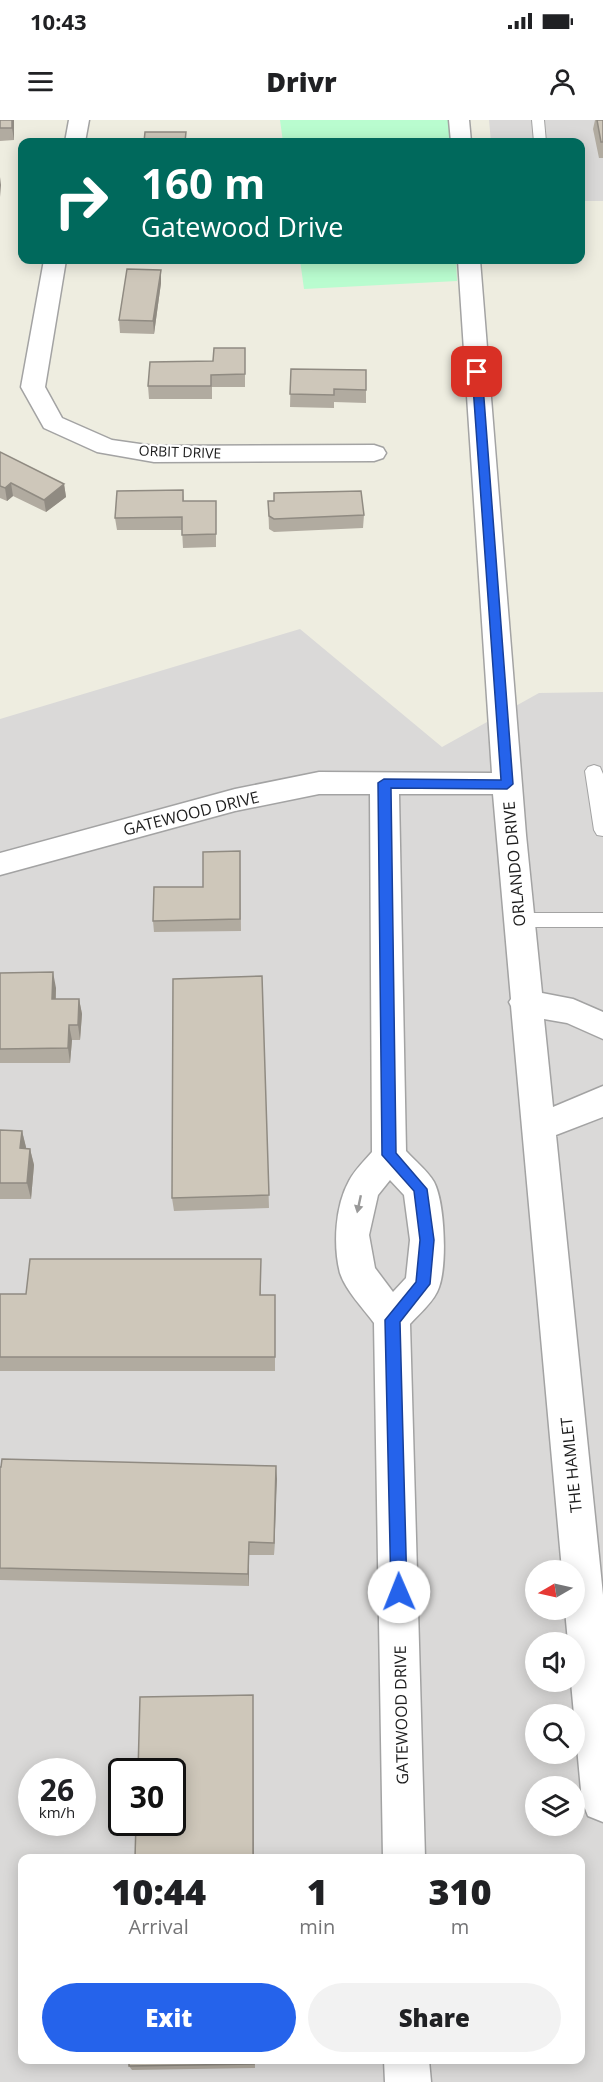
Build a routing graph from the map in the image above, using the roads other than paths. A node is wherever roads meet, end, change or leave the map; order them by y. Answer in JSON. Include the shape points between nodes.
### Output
{"nodes":[{"id":1,"x":79,"y":120,"type":"edge"},
{"id":2,"x":459,"y":120,"type":"edge"},
{"id":3,"x":538,"y":120,"type":"edge"},
{"id":4,"x":76,"y":138,"type":"edge"},
{"id":5,"x":461,"y":138,"type":"edge"},
{"id":6,"x":540,"y":138,"type":"edge"},
{"id":7,"x":54,"y":264,"type":"edge"},
{"id":8,"x":469,"y":264,"type":"edge"},
{"id":9,"x":374,"y":453,"type":"dead end"},
{"id":10,"x":594,"y":771,"type":"dead end"},
{"id":11,"x":384,"y":783,"type":"junction"},
{"id":12,"x":507,"y":784,"type":"junction"},
{"id":13,"x":603,"y":831,"type":"edge"},
{"id":14,"x":0,"y":864,"type":"edge"},
{"id":15,"x":519,"y":920,"type":"junction"},
{"id":16,"x":603,"y":920,"type":"edge"},
{"id":17,"x":525,"y":1002,"type":"junction"},
{"id":18,"x":603,"y":1026,"type":"edge"},
{"id":19,"x":603,"y":1100,"type":"edge"},
{"id":20,"x":538,"y":1128,"type":"junction"},
{"id":21,"x":389,"y":1155,"type":"junction"},
{"id":22,"x":393,"y":1320,"type":"junction"},
{"id":23,"x":599,"y":1709,"type":"edge"},
{"id":24,"x":603,"y":1801,"type":"edge"},
{"id":25,"x":404,"y":1854,"type":"edge"},
{"id":26,"x":407,"y":2064,"type":"edge"},
{"id":27,"x":408,"y":2082,"type":"edge"}],
"edges":[{"from":1,"to":4,"type":"street"},
{"from":2,"to":5,"type":"street"},
{"from":3,"to":6,"type":"lane"},
{"from":7,"to":9,"type":"street","name":"ORBIT DRIVE","via":[[33,387],[53,423],[106,447],[154,454]]},
{"from":8,"to":12,"type":"street","name":"ORLANDO DRIVE"},
{"from":10,"to":13,"type":"lane"},
{"from":11,"to":12,"type":"street","name":"GATEWOOD DRIVE"},
{"from":11,"to":14,"type":"street","name":"GATEWOOD DRIVE","via":[[319,783],[235,800]]},
{"from":11,"to":21,"type":"street"},
{"from":12,"to":15,"type":"street","name":"ORLANDO DRIVE"},
{"from":15,"to":16,"type":"lane"},
{"from":15,"to":17,"type":"street","name":"ORLANDO DRIVE"},
{"from":17,"to":18,"type":"street","via":[[573,1012]]},
{"from":17,"to":20,"type":"street","name":"THE HAMLET"},
{"from":19,"to":20,"type":"street"},
{"from":20,"to":23,"type":"street","name":"THE HAMLET"},
{"from":21,"to":22,"type":"street","one_way":true,"via":[[362,1189],[352,1235],[358,1273]]},
{"from":21,"to":22,"type":"street","via":[[420,1189],[427,1240],[423,1284]]},
{"from":22,"to":25,"type":"street","name":"GATEWOOD DRIVE"},
{"from":23,"to":24,"type":"street","name":"THE HAMLET"},
{"from":26,"to":27,"type":"street"}]}
